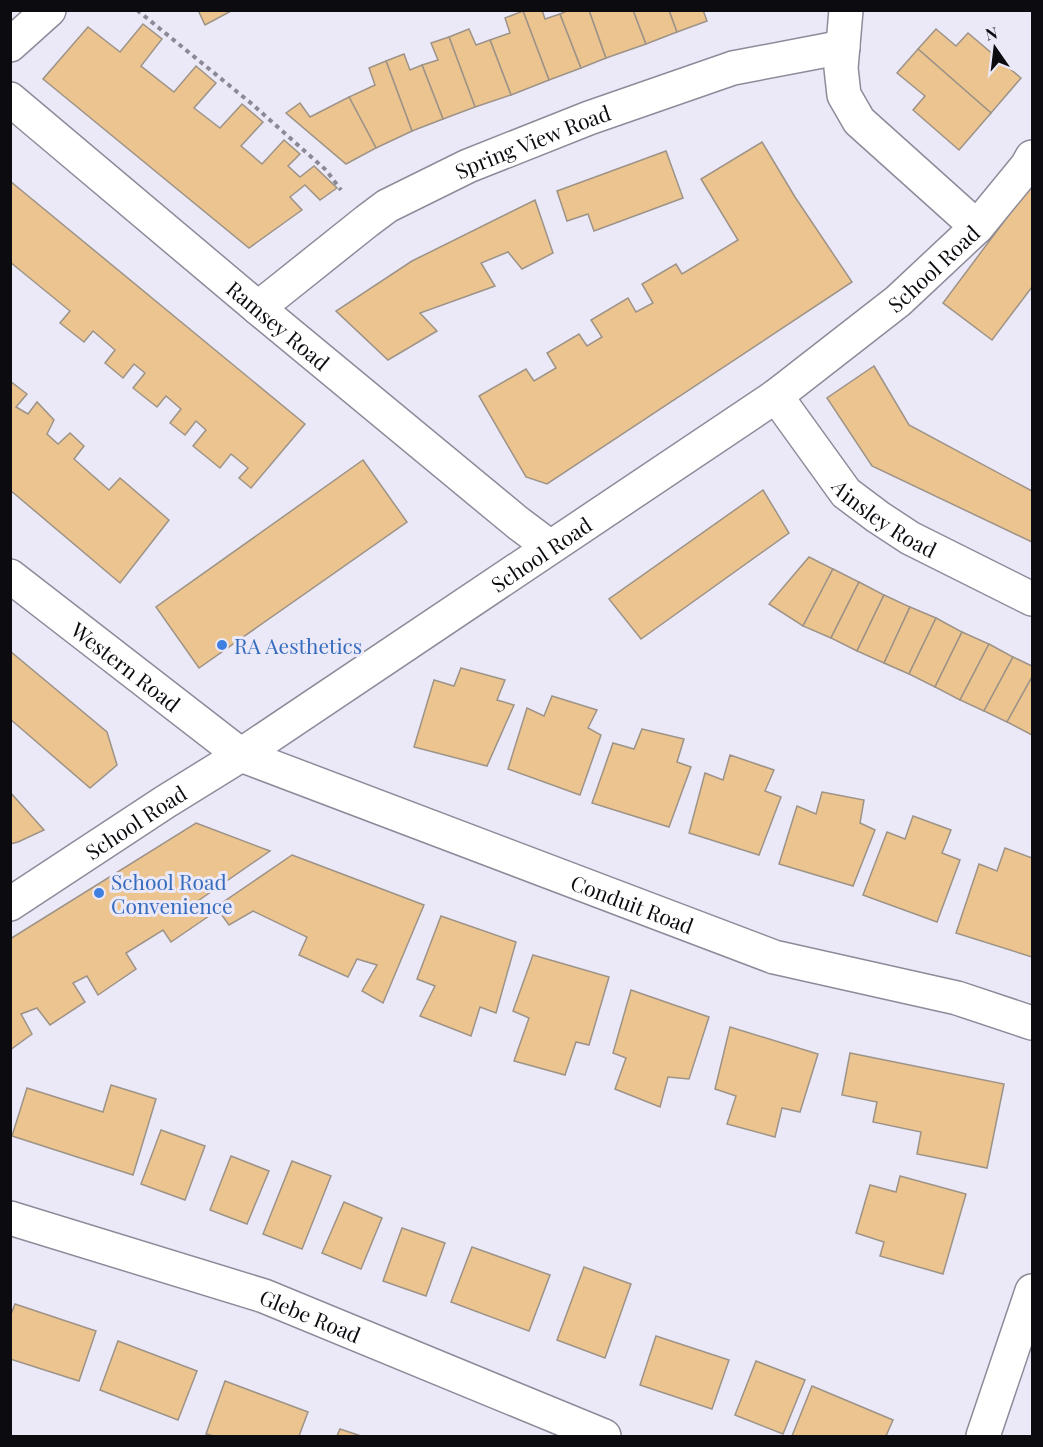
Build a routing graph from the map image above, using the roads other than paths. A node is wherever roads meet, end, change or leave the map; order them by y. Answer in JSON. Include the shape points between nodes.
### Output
{"nodes":[{"id":1,"x":49,"y":10,"type":"edge"},
{"id":2,"x":846,"y":10,"type":"edge"},
{"id":3,"x":10,"y":45,"type":"edge"},
{"id":4,"x":843,"y":47,"type":"junction"},
{"id":5,"x":10,"y":99,"type":"edge"},
{"id":6,"x":1032,"y":157,"type":"edge"},
{"id":7,"x":977,"y":227,"type":"junction"},
{"id":8,"x":258,"y":308,"type":"junction"},
{"id":9,"x":776,"y":396,"type":"junction"},
{"id":10,"x":550,"y":547,"type":"junction"},
{"id":11,"x":10,"y":576,"type":"edge"},
{"id":12,"x":1032,"y":599,"type":"edge"},
{"id":13,"x":241,"y":755,"type":"junction"},
{"id":14,"x":10,"y":904,"type":"edge"},
{"id":15,"x":1032,"y":1023,"type":"edge"},
{"id":16,"x":10,"y":1218,"type":"edge"},
{"id":17,"x":1032,"y":1291,"type":"edge"},
{"id":18,"x":604,"y":1437,"type":"edge"},
{"id":19,"x":983,"y":1437,"type":"edge"}],
"edges":[{"from":1,"to":3,"type":"street"},
{"from":2,"to":4,"type":"street"},
{"from":4,"to":7,"type":"street","via":[[844,95],[859,121]]},
{"from":4,"to":8,"type":"street","name":"Spring View Road","via":[[733,68],[589,118],[468,166],[387,206]]},
{"from":5,"to":8,"type":"street","name":"Ramsey Road"},
{"from":6,"to":7,"type":"street","name":"School Road"},
{"from":7,"to":9,"type":"street","name":"School Road","via":[[898,302]]},
{"from":8,"to":10,"type":"street","name":"Ramsey Road"},
{"from":9,"to":10,"type":"street","name":"School Road"},
{"from":9,"to":12,"type":"street","name":"Ainsley Road","via":[[846,493],[910,538]]},
{"from":10,"to":13,"type":"street","name":"School Road"},
{"from":11,"to":13,"type":"street","name":"Western Road"},
{"from":13,"to":14,"type":"street","name":"School Road"},
{"from":13,"to":15,"type":"street","name":"Conduit Road","via":[[774,957],[957,998]]},
{"from":16,"to":18,"type":"street","name":"Glebe Road","via":[[264,1296]]},
{"from":17,"to":19,"type":"street"}]}
